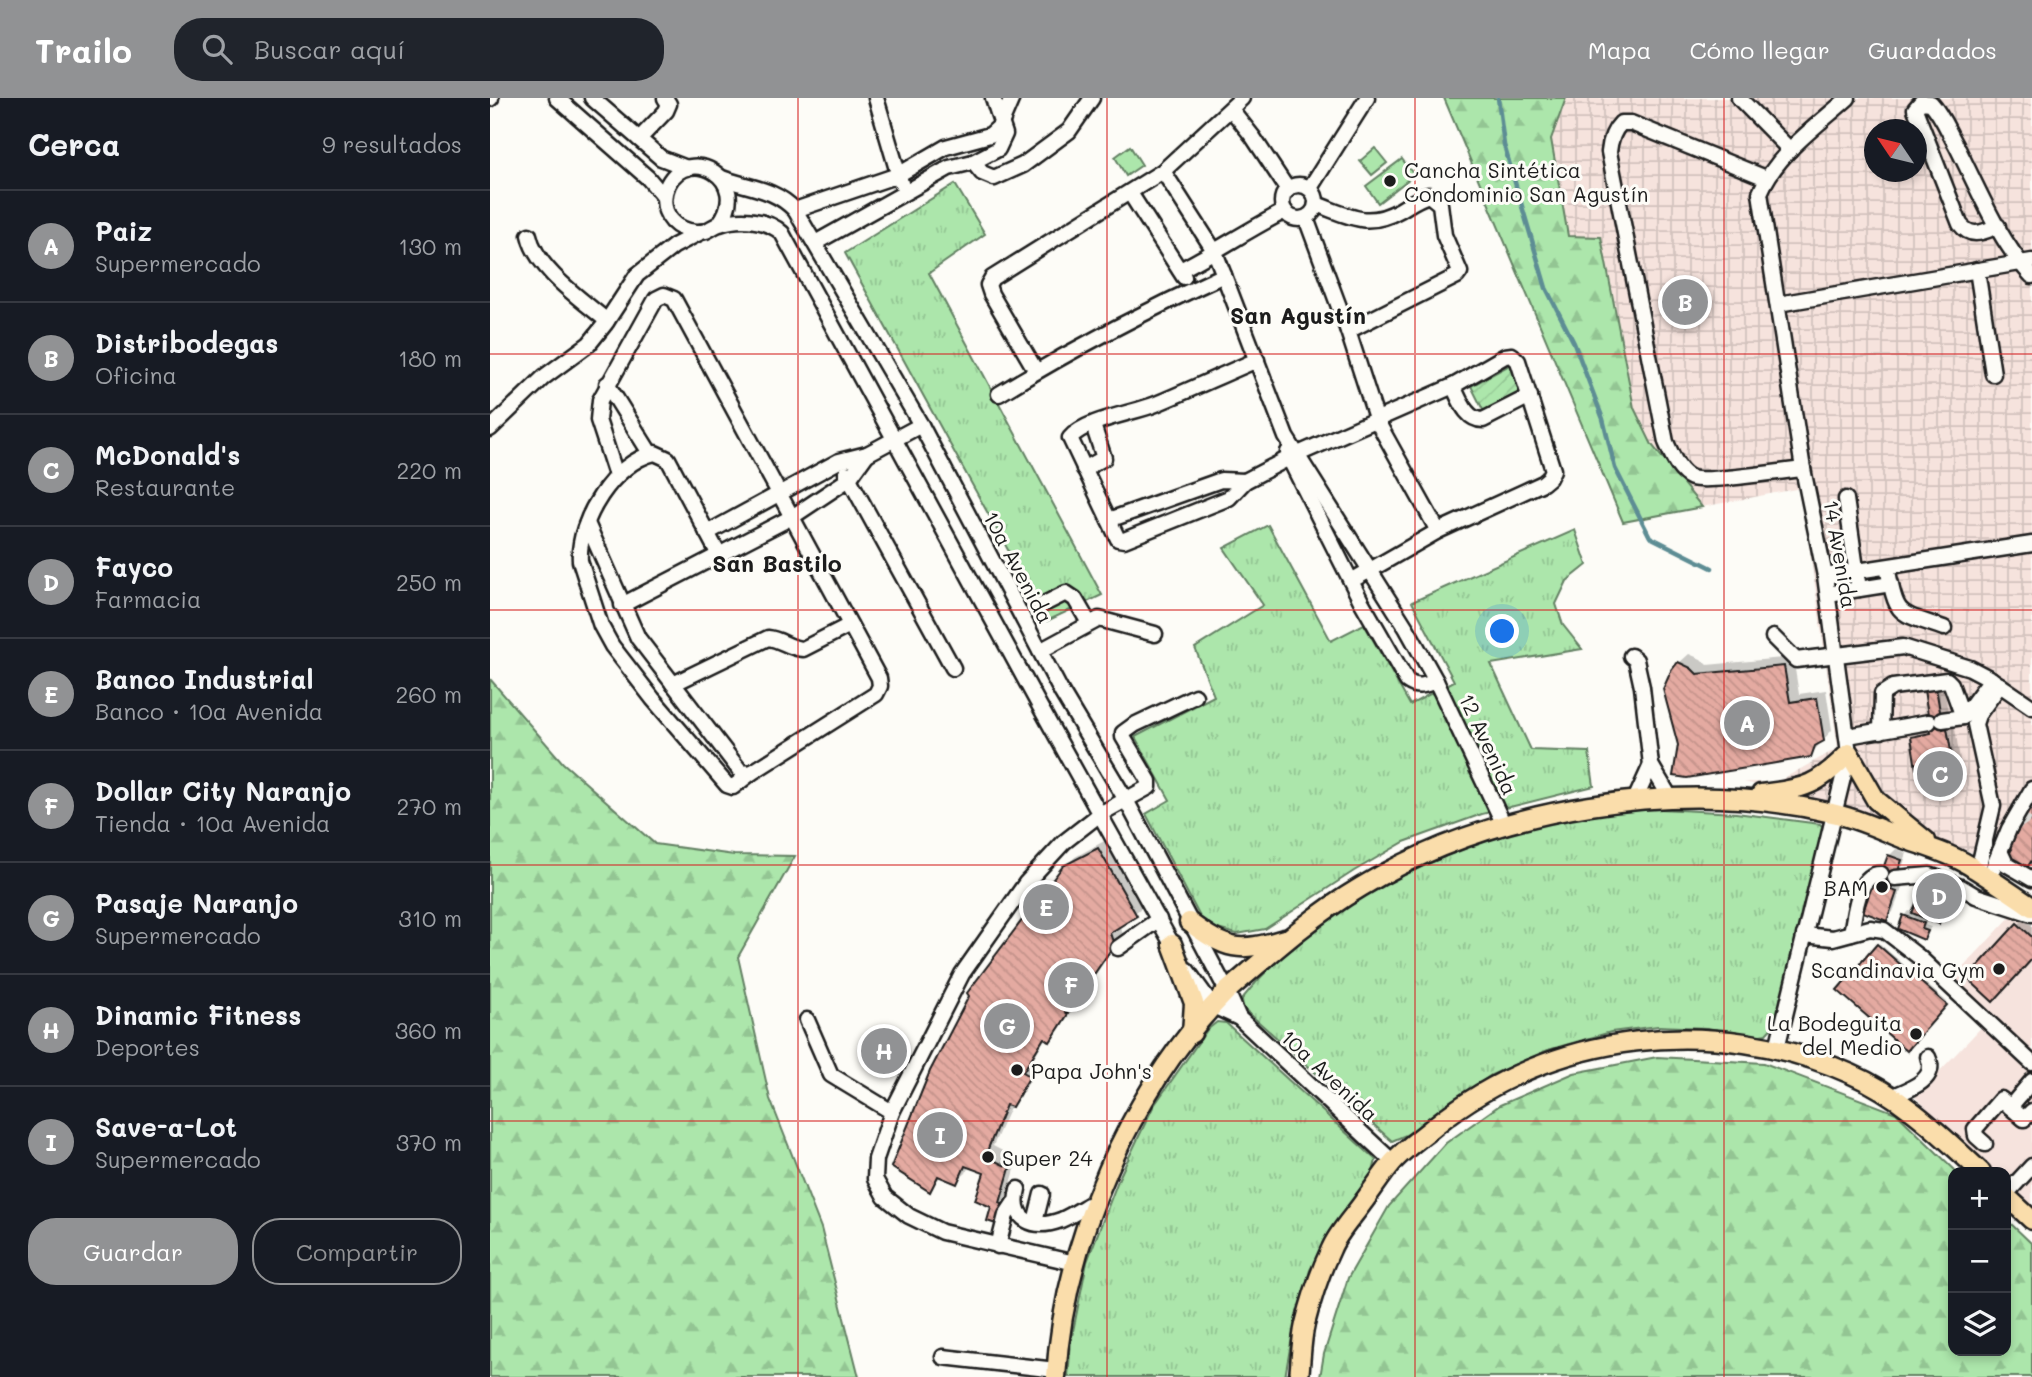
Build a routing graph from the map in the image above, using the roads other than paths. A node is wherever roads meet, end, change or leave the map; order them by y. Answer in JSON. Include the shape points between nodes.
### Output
{"nodes":[{"id":1,"x":557,"y":98,"type":"edge"},
{"id":2,"x":592,"y":98,"type":"edge"},
{"id":3,"x":665,"y":98,"type":"edge"},
{"id":4,"x":876,"y":98,"type":"edge"},
{"id":5,"x":993,"y":98,"type":"edge"},
{"id":6,"x":1012,"y":98,"type":"edge"},
{"id":7,"x":1092,"y":98,"type":"edge"},
{"id":8,"x":1367,"y":98,"type":"edge"},
{"id":9,"x":1738,"y":98,"type":"edge"},
{"id":10,"x":1848,"y":98,"type":"edge"},
{"id":11,"x":1237,"y":104,"type":"edge"},
{"id":12,"x":1000,"y":126,"type":"junction"},
{"id":13,"x":639,"y":139,"type":"junction"},
{"id":14,"x":1790,"y":150,"type":"junction"},
{"id":15,"x":928,"y":157,"type":"junction"},
{"id":16,"x":973,"y":162,"type":"junction"},
{"id":17,"x":687,"y":168,"type":"junction"},
{"id":18,"x":1163,"y":171,"type":"junction"},
{"id":19,"x":936,"y":174,"type":"junction"},
{"id":20,"x":898,"y":175,"type":"junction"},
{"id":21,"x":722,"y":178,"type":"junction"},
{"id":22,"x":1766,"y":178,"type":"junction"},
{"id":23,"x":1310,"y":188,"type":"junction"},
{"id":24,"x":1288,"y":190,"type":"junction"},
{"id":25,"x":905,"y":191,"type":"junction"},
{"id":26,"x":1130,"y":193,"type":"junction"},
{"id":27,"x":664,"y":197,"type":"junction"},
{"id":28,"x":1316,"y":204,"type":"junction"},
{"id":29,"x":795,"y":210,"type":"junction"},
{"id":30,"x":1285,"y":211,"type":"junction"},
{"id":31,"x":1306,"y":218,"type":"junction"},
{"id":32,"x":674,"y":223,"type":"junction"},
{"id":33,"x":719,"y":224,"type":"junction"},
{"id":34,"x":1998,"y":226,"type":"junction"},
{"id":35,"x":701,"y":232,"type":"junction"},
{"id":36,"x":530,"y":236,"type":"dead end"},
{"id":37,"x":814,"y":243,"type":"junction"},
{"id":38,"x":669,"y":250,"type":"junction"},
{"id":39,"x":1215,"y":252,"type":"junction"},
{"id":40,"x":2026,"y":262,"type":"edge"},
{"id":41,"x":1180,"y":270,"type":"junction"},
{"id":42,"x":1977,"y":270,"type":"junction"},
{"id":43,"x":1224,"y":275,"type":"junction"},
{"id":44,"x":2032,"y":276,"type":"edge"},
{"id":45,"x":1191,"y":290,"type":"junction"},
{"id":46,"x":1778,"y":304,"type":"junction"},
{"id":47,"x":607,"y":321,"type":"junction"},
{"id":48,"x":1348,"y":331,"type":"junction"},
{"id":49,"x":1257,"y":360,"type":"junction"},
{"id":50,"x":1036,"y":371,"type":"junction"},
{"id":51,"x":1993,"y":374,"type":"dead end"},
{"id":52,"x":607,"y":384,"type":"junction"},
{"id":53,"x":1453,"y":386,"type":"junction"},
{"id":54,"x":999,"y":394,"type":"dead end"},
{"id":55,"x":1530,"y":396,"type":"junction"},
{"id":56,"x":1377,"y":421,"type":"junction"},
{"id":57,"x":921,"y":425,"type":"junction"},
{"id":58,"x":1093,"y":425,"type":"junction"},
{"id":59,"x":490,"y":429,"type":"edge"},
{"id":60,"x":895,"y":439,"type":"junction"},
{"id":61,"x":650,"y":453,"type":"junction"},
{"id":62,"x":867,"y":454,"type":"junction"},
{"id":63,"x":1293,"y":457,"type":"junction"},
{"id":64,"x":839,"y":461,"type":"junction"},
{"id":65,"x":1084,"y":469,"type":"junction"},
{"id":66,"x":1803,"y":469,"type":"junction"},
{"id":67,"x":616,"y":475,"type":"junction"},
{"id":68,"x":849,"y":480,"type":"junction"},
{"id":69,"x":1245,"y":481,"type":"junction"},
{"id":70,"x":780,"y":494,"type":"junction"},
{"id":71,"x":1846,"y":499,"type":"dead end"},
{"id":72,"x":792,"y":517,"type":"junction"},
{"id":73,"x":1109,"y":520,"type":"junction"},
{"id":74,"x":587,"y":523,"type":"junction"},
{"id":75,"x":1438,"y":531,"type":"junction"},
{"id":76,"x":707,"y":533,"type":"junction"},
{"id":77,"x":2032,"y":544,"type":"edge"},
{"id":78,"x":719,"y":555,"type":"junction"},
{"id":79,"x":1887,"y":567,"type":"junction"},
{"id":80,"x":1370,"y":570,"type":"junction"},
{"id":81,"x":1857,"y":571,"type":"junction"},
{"id":82,"x":1825,"y":576,"type":"junction"},
{"id":83,"x":1351,"y":581,"type":"junction"},
{"id":84,"x":1891,"y":584,"type":"junction"},
{"id":85,"x":1382,"y":589,"type":"junction"},
{"id":86,"x":1859,"y":589,"type":"junction"},
{"id":87,"x":1828,"y":594,"type":"junction"},
{"id":88,"x":1361,"y":601,"type":"junction"},
{"id":89,"x":622,"y":605,"type":"junction"},
{"id":90,"x":1040,"y":606,"type":"dead end"},
{"id":91,"x":1089,"y":623,"type":"junction"},
{"id":92,"x":850,"y":625,"type":"junction"},
{"id":93,"x":1944,"y":628,"type":"dead end"},
{"id":94,"x":1154,"y":634,"type":"dead end"},
{"id":95,"x":1773,"y":637,"type":"dead end"},
{"id":96,"x":1040,"y":651,"type":"junction"},
{"id":97,"x":1836,"y":653,"type":"junction"},
{"id":98,"x":1631,"y":656,"type":"dead end"},
{"id":99,"x":953,"y":668,"type":"dead end"},
{"id":100,"x":1436,"y":681,"type":"junction"},
{"id":101,"x":1996,"y":682,"type":"junction"},
{"id":102,"x":673,"y":684,"type":"junction"},
{"id":103,"x":1062,"y":693,"type":"junction"},
{"id":104,"x":1195,"y":696,"type":"dead end"},
{"id":105,"x":1039,"y":705,"type":"junction"},
{"id":106,"x":2032,"y":707,"type":"edge"},
{"id":107,"x":1963,"y":717,"type":"junction"},
{"id":108,"x":1881,"y":731,"type":"junction"},
{"id":109,"x":1849,"y":744,"type":"junction"},
{"id":110,"x":1651,"y":765,"type":"junction"},
{"id":111,"x":751,"y":773,"type":"junction"},
{"id":112,"x":2032,"y":789,"type":"edge"},
{"id":113,"x":1671,"y":799,"type":"junction"},
{"id":114,"x":1723,"y":799,"type":"junction"},
{"id":115,"x":1126,"y":800,"type":"junction"},
{"id":116,"x":1635,"y":800,"type":"junction"},
{"id":117,"x":1833,"y":813,"type":"junction"},
{"id":118,"x":1100,"y":814,"type":"junction"},
{"id":119,"x":1504,"y":825,"type":"junction"},
{"id":120,"x":2000,"y":851,"type":"junction"},
{"id":121,"x":1939,"y":852,"type":"junction"},
{"id":122,"x":1984,"y":874,"type":"junction"},
{"id":123,"x":2032,"y":879,"type":"edge"},
{"id":124,"x":2032,"y":907,"type":"edge"},
{"id":125,"x":2032,"y":914,"type":"edge"},
{"id":126,"x":1189,"y":922,"type":"junction"},
{"id":127,"x":1161,"y":923,"type":"junction"},
{"id":128,"x":1851,"y":933,"type":"junction"},
{"id":129,"x":1804,"y":935,"type":"junction"},
{"id":130,"x":1290,"y":937,"type":"junction"},
{"id":131,"x":1172,"y":944,"type":"junction"},
{"id":132,"x":1120,"y":950,"type":"dead end"},
{"id":133,"x":1227,"y":991,"type":"junction"},
{"id":134,"x":1213,"y":1006,"type":"junction"},
{"id":135,"x":1239,"y":1018,"type":"junction"},
{"id":136,"x":807,"y":1020,"type":"dead end"},
{"id":137,"x":1192,"y":1032,"type":"junction"},
{"id":138,"x":1777,"y":1048,"type":"junction"},
{"id":139,"x":1928,"y":1057,"type":"dead end"},
{"id":140,"x":2032,"y":1063,"type":"edge"},
{"id":141,"x":2032,"y":1081,"type":"edge"},
{"id":142,"x":1891,"y":1097,"type":"junction"},
{"id":143,"x":2010,"y":1107,"type":"junction"},
{"id":144,"x":2032,"y":1111,"type":"edge"},
{"id":145,"x":892,"y":1112,"type":"junction"},
{"id":146,"x":1985,"y":1144,"type":"dead end"},
{"id":147,"x":1393,"y":1162,"type":"junction"},
{"id":148,"x":2032,"y":1166,"type":"edge"},
{"id":149,"x":1976,"y":1167,"type":"edge"},
{"id":150,"x":2011,"y":1189,"type":"edge"},
{"id":151,"x":1042,"y":1194,"type":"dead end"},
{"id":152,"x":2011,"y":1200,"type":"edge"},
{"id":153,"x":1095,"y":1201,"type":"junction"},
{"id":154,"x":2032,"y":1220,"type":"edge"},
{"id":155,"x":1035,"y":1222,"type":"junction"},
{"id":156,"x":998,"y":1246,"type":"junction"},
{"id":157,"x":1075,"y":1264,"type":"junction"},
{"id":158,"x":943,"y":1357,"type":"dead end"},
{"id":159,"x":1056,"y":1373,"type":"edge"},
{"id":160,"x":1298,"y":1377,"type":"edge"}],
"edges":[{"from":1,"to":27,"type":"street"},
{"from":2,"to":13,"type":"street"},
{"from":3,"to":13,"type":"street","via":[[666,111]]},
{"from":4,"to":20,"type":"street"},
{"from":5,"to":12,"type":"street"},
{"from":6,"to":12,"type":"street"},
{"from":7,"to":16,"type":"street","via":[[1069,131],[1011,172],[994,178]]},
{"from":8,"to":23,"type":"street"},
{"from":9,"to":14,"type":"street"},
{"from":10,"to":14,"type":"street"},
{"from":11,"to":18,"type":"street"},
{"from":11,"to":24,"type":"street"},
{"from":12,"to":15,"type":"street","via":[[990,135]]},
{"from":12,"to":16,"type":"street","via":[[1004,134],[1001,145]]},
{"from":13,"to":17,"type":"street","via":[[661,158]]},
{"from":14,"to":22,"type":"street"},
{"from":15,"to":19,"type":"street","via":[[936,165]]},
{"from":15,"to":20,"type":"street"},
{"from":16,"to":19,"type":"street"},
{"from":17,"to":21,"type":"street","via":[[706,168]]},
{"from":17,"to":27,"type":"street","via":[[671,179]]},
{"from":18,"to":26,"type":"street"},
{"from":18,"to":39,"type":"street"},
{"from":19,"to":25,"type":"street"},
{"from":20,"to":25,"type":"street"},
{"from":20,"to":29,"type":"street"},
{"from":21,"to":29,"type":"street","name":"10a Avenida","via":[[769,190]]},
{"from":21,"to":33,"type":"street","via":[[730,201]]},
{"from":22,"to":46,"type":"street","name":"14 Avenida","via":[[1761,208]]},
{"from":22,"to":66,"type":"street","via":[[1631,123],[1621,123],[1610,140],[1666,442],[1676,465],[1692,478]]},
{"from":23,"to":24,"type":"street","via":[[1300,185]]},
{"from":23,"to":28,"type":"street"},
{"from":24,"to":30,"type":"street","via":[[1282,200]]},
{"from":25,"to":37,"type":"street"},
{"from":26,"to":41,"type":"street"},
{"from":26,"to":50,"type":"street","via":[[992,278],[988,285]]},
{"from":27,"to":32,"type":"street"},
{"from":28,"to":31,"type":"street"},
{"from":28,"to":48,"type":"street","via":[[1364,221],[1380,219],[1429,195],[1440,204],[1444,234],[1459,267],[1457,276]]},
{"from":29,"to":37,"type":"street","name":"10a Avenida"},
{"from":30,"to":31,"type":"street","via":[[1293,218]]},
{"from":30,"to":39,"type":"street"},
{"from":31,"to":48,"type":"street"},
{"from":32,"to":35,"type":"street"},
{"from":32,"to":38,"type":"street"},
{"from":33,"to":35,"type":"street"},
{"from":33,"to":60,"type":"street","name":"10a Avenida","via":[[761,222],[782,233]]},
{"from":34,"to":34,"type":"street","via":[[1936,109],[1921,102],[1915,109],[1960,224],[1973,234]]},
{"from":34,"to":40,"type":"street"},
{"from":35,"to":38,"type":"street"},
{"from":36,"to":47,"type":"street","via":[[541,262]]},
{"from":37,"to":57,"type":"street","name":"10a Avenida"},
{"from":38,"to":47,"type":"street","via":[[637,275]]},
{"from":39,"to":41,"type":"street"},
{"from":39,"to":43,"type":"street"},
{"from":40,"to":42,"type":"street"},
{"from":40,"to":44,"type":"street"},
{"from":41,"to":45,"type":"street"},
{"from":42,"to":46,"type":"street"},
{"from":42,"to":51,"type":"street"},
{"from":43,"to":45,"type":"street"},
{"from":43,"to":49,"type":"street"},
{"from":45,"to":50,"type":"street"},
{"from":46,"to":66,"type":"street","name":"14 Avenida"},
{"from":47,"to":59,"type":"street","via":[[589,344],[544,377]]},
{"from":48,"to":56,"type":"street"},
{"from":49,"to":58,"type":"street","via":[[1153,405]]},
{"from":49,"to":63,"type":"street"},
{"from":50,"to":54,"type":"street"},
{"from":52,"to":61,"type":"street"},
{"from":52,"to":67,"type":"street","via":[[598,420]]},
{"from":52,"to":70,"type":"street","via":[[656,299],[671,297]]},
{"from":53,"to":55,"type":"street","via":[[1476,420]]},
{"from":53,"to":55,"type":"street","via":[[1512,355]]},
{"from":53,"to":56,"type":"street"},
{"from":55,"to":75,"type":"street","via":[[1553,470],[1549,478]]},
{"from":56,"to":63,"type":"street"},
{"from":56,"to":75,"type":"street"},
{"from":57,"to":60,"type":"street"},
{"from":57,"to":96,"type":"street","name":"10a Avenida"},
{"from":58,"to":65,"type":"street","via":[[1104,458]]},
{"from":58,"to":65,"type":"street","via":[[1070,439]]},
{"from":60,"to":62,"type":"street"},
{"from":60,"to":105,"type":"street","name":"10a Avenida"},
{"from":61,"to":67,"type":"street"},
{"from":61,"to":76,"type":"street","via":[[668,459]]},
{"from":62,"to":64,"type":"street"},
{"from":62,"to":68,"type":"street"},
{"from":63,"to":69,"type":"street"},
{"from":63,"to":80,"type":"street","name":"12 Avenida"},
{"from":63,"to":83,"type":"street"},
{"from":64,"to":68,"type":"street"},
{"from":64,"to":70,"type":"street"},
{"from":65,"to":73,"type":"street"},
{"from":66,"to":82,"type":"street","name":"14 Avenida"},
{"from":67,"to":74,"type":"street"},
{"from":68,"to":72,"type":"street"},
{"from":68,"to":99,"type":"street"},
{"from":69,"to":73,"type":"street","via":[[1220,480]]},
{"from":69,"to":73,"type":"street","via":[[1229,498],[1124,540],[1118,539]]},
{"from":70,"to":72,"type":"street"},
{"from":70,"to":76,"type":"street"},
{"from":71,"to":81,"type":"street"},
{"from":72,"to":78,"type":"street"},
{"from":72,"to":92,"type":"street"},
{"from":74,"to":89,"type":"street"},
{"from":74,"to":111,"type":"street","via":[[580,561],[612,646],[721,780],[733,787]]},
{"from":75,"to":80,"type":"street"},
{"from":76,"to":78,"type":"street"},
{"from":77,"to":79,"type":"street"},
{"from":78,"to":89,"type":"street"},
{"from":79,"to":81,"type":"street"},
{"from":79,"to":84,"type":"street"},
{"from":80,"to":83,"type":"street"},
{"from":80,"to":85,"type":"street","name":"12 Avenida"},
{"from":81,"to":82,"type":"street"},
{"from":81,"to":86,"type":"street"},
{"from":82,"to":87,"type":"street","name":"14 Avenida"},
{"from":83,"to":88,"type":"street"},
{"from":84,"to":86,"type":"street"},
{"from":84,"to":93,"type":"street","via":[[1897,608],[1904,614]]},
{"from":85,"to":88,"type":"street"},
{"from":85,"to":100,"type":"street","name":"12 Avenida"},
{"from":86,"to":87,"type":"street"},
{"from":87,"to":97,"type":"street","name":"14 Avenida"},
{"from":88,"to":100,"type":"street","name":"12 Avenida","via":[[1407,681],[1414,686]]},
{"from":89,"to":102,"type":"street","via":[[638,638]]},
{"from":90,"to":91,"type":"street","via":[[1066,593]]},
{"from":91,"to":94,"type":"street","via":[[1099,619]]},
{"from":91,"to":96,"type":"street"},
{"from":92,"to":102,"type":"street","via":[[803,649],[764,639]]},
{"from":92,"to":111,"type":"street","via":[[879,678],[879,690]]},
{"from":95,"to":97,"type":"street","via":[[1796,660]]},
{"from":96,"to":103,"type":"street","name":"10a Avenida"},
{"from":97,"to":101,"type":"street","via":[[1903,647],[1970,668]]},
{"from":97,"to":109,"type":"street","name":"14 Avenida"},
{"from":98,"to":110,"type":"street","via":[[1642,687]]},
{"from":100,"to":119,"type":"street","name":"12 Avenida"},
{"from":101,"to":106,"type":"street"},
{"from":101,"to":107,"type":"street"},
{"from":101,"to":122,"type":"street","via":[[1975,720],[1993,806]]},
{"from":102,"to":111,"type":"street","via":[[737,769]]},
{"from":103,"to":105,"type":"street"},
{"from":103,"to":115,"type":"street","name":"10a Avenida"},
{"from":104,"to":115,"type":"street","via":[[1123,733],[1150,784]]},
{"from":105,"to":118,"type":"street","name":"10a Avenida"},
{"from":107,"to":108,"type":"street"},
{"from":107,"to":108,"type":"street","via":[[1947,680],[1893,687],[1880,699]]},
{"from":108,"to":109,"type":"street"},
{"from":109,"to":114,"type":"main road","via":[[1828,773],[1803,788]]},
{"from":109,"to":117,"type":"street","name":"14 Avenida"},
{"from":109,"to":121,"type":"main road","via":[[1876,800]]},
{"from":110,"to":113,"type":"street"},
{"from":110,"to":116,"type":"street"},
{"from":112,"to":120,"type":"street"},
{"from":113,"to":114,"type":"main road"},
{"from":113,"to":116,"type":"main road"},
{"from":114,"to":117,"type":"main road"},
{"from":115,"to":118,"type":"street"},
{"from":115,"to":126,"type":"street","name":"10a Avenida"},
{"from":116,"to":119,"type":"main road","via":[[1577,807]]},
{"from":117,"to":121,"type":"main road"},
{"from":117,"to":129,"type":"street","name":"14 Avenida"},
{"from":118,"to":127,"type":"street","name":"10a Avenida"},
{"from":118,"to":145,"type":"street","via":[[1064,842],[1026,883],[990,933],[962,974]]},
{"from":119,"to":130,"type":"main road","via":[[1393,869]]},
{"from":120,"to":122,"type":"street"},
{"from":120,"to":123,"type":"street","via":[[2006,864]]},
{"from":121,"to":122,"type":"main road"},
{"from":122,"to":124,"type":"main road"},
{"from":125,"to":128,"type":"street","via":[[1976,897],[1930,874],[1872,874],[1865,881]]},
{"from":126,"to":130,"type":"main road","via":[[1219,942],[1239,948],[1256,948]]},
{"from":126,"to":133,"type":"street","name":"10a Avenida"},
{"from":127,"to":131,"type":"street","name":"10a Avenida"},
{"from":127,"to":132,"type":"street"},
{"from":128,"to":129,"type":"street","via":[[1833,938]]},
{"from":128,"to":140,"type":"street","via":[[1884,930]]},
{"from":129,"to":138,"type":"street","name":"14 Avenida"},
{"from":130,"to":133,"type":"main road"},
{"from":131,"to":134,"type":"street","name":"10a Avenida"},
{"from":131,"to":137,"type":"main road","via":[[1194,1003]]},
{"from":133,"to":134,"type":"main road"},
{"from":133,"to":135,"type":"street","name":"10a Avenida"},
{"from":134,"to":135,"type":"street","name":"10a Avenida"},
{"from":134,"to":137,"type":"main road"},
{"from":135,"to":147,"type":"street","name":"10a Avenida"},
{"from":136,"to":145,"type":"street","via":[[831,1074]]},
{"from":137,"to":153,"type":"main road","via":[[1139,1110]]},
{"from":138,"to":142,"type":"main road","via":[[1851,1073]]},
{"from":138,"to":147,"type":"main road","via":[[1665,1038],[1574,1053],[1530,1068],[1482,1093]]},
{"from":139,"to":142,"type":"street","via":[[1930,1072],[1914,1088]]},
{"from":141,"to":143,"type":"street"},
{"from":142,"to":149,"type":"main road","via":[[1927,1121]]},
{"from":143,"to":144,"type":"street","via":[[2024,1119]]},
{"from":143,"to":146,"type":"street","via":[[2001,1100],[1975,1129]]},
{"from":145,"to":156,"type":"street","via":[[876,1159],[875,1179],[885,1197],[942,1233]]},
{"from":147,"to":160,"type":"main road","via":[[1331,1248],[1304,1326]]},
{"from":148,"to":150,"type":"street"},
{"from":151,"to":155,"type":"street"},
{"from":152,"to":154,"type":"main road"},
{"from":153,"to":155,"type":"street","via":[[1060,1220]]},
{"from":153,"to":157,"type":"main road"},
{"from":155,"to":156,"type":"street","via":[[1018,1214],[1016,1196]]},
{"from":156,"to":157,"type":"street"},
{"from":157,"to":159,"type":"main road"},
{"from":158,"to":159,"type":"street"}]}
